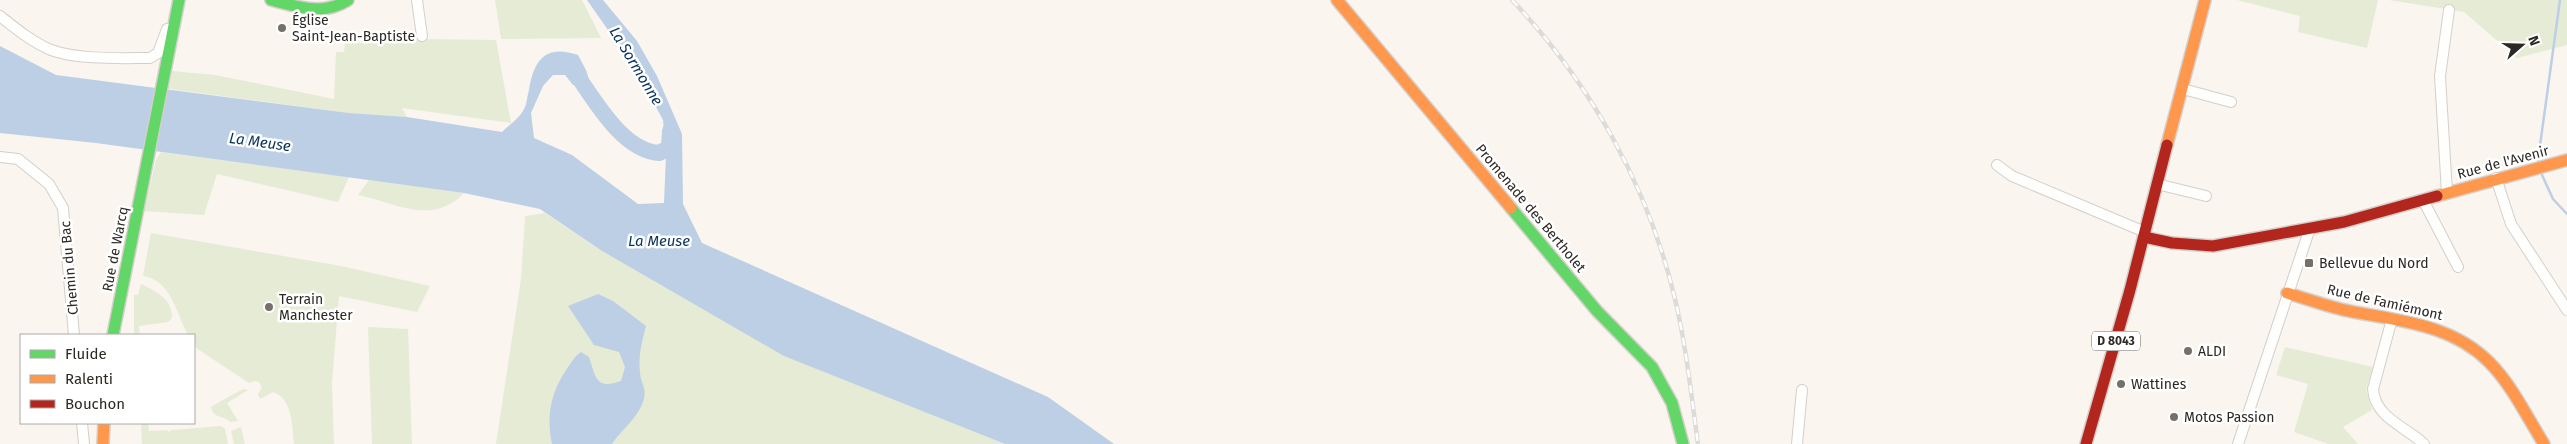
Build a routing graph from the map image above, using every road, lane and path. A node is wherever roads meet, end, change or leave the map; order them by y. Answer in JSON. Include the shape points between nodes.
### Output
{"nodes":[{"id":1,"x":179,"y":0,"type":"edge"},
{"id":2,"x":270,"y":0,"type":"edge"},
{"id":3,"x":348,"y":0,"type":"edge"},
{"id":4,"x":417,"y":0,"type":"edge"},
{"id":5,"x":1337,"y":0,"type":"edge"},
{"id":6,"x":2205,"y":0,"type":"edge"},
{"id":7,"x":296,"y":3,"type":"edge"},
{"id":8,"x":2449,"y":10,"type":"dead end"},
{"id":9,"x":0,"y":16,"type":"edge"},
{"id":10,"x":174,"y":28,"type":"junction"},
{"id":11,"x":422,"y":36,"type":"dead end"},
{"id":12,"x":2182,"y":89,"type":"junction"},
{"id":13,"x":2231,"y":102,"type":"dead end"},
{"id":14,"x":0,"y":158,"type":"edge"},
{"id":15,"x":2567,"y":160,"type":"edge"},
{"id":16,"x":1997,"y":165,"type":"dead end"},
{"id":17,"x":2496,"y":178,"type":"junction"},
{"id":18,"x":2157,"y":184,"type":"junction"},
{"id":19,"x":2447,"y":193,"type":"junction"},
{"id":20,"x":2206,"y":196,"type":"dead end"},
{"id":21,"x":2424,"y":200,"type":"junction"},
{"id":22,"x":2310,"y":228,"type":"junction"},
{"id":23,"x":2144,"y":235,"type":"junction"},
{"id":24,"x":2458,"y":267,"type":"dead end"},
{"id":25,"x":2288,"y":293,"type":"junction"},
{"id":26,"x":2567,"y":310,"type":"edge"},
{"id":27,"x":2392,"y":319,"type":"junction"},
{"id":28,"x":74,"y":334,"type":"edge"},
{"id":29,"x":113,"y":334,"type":"edge"},
{"id":30,"x":1802,"y":390,"type":"dead end"},
{"id":31,"x":82,"y":424,"type":"edge"},
{"id":32,"x":104,"y":424,"type":"edge"},
{"id":33,"x":84,"y":444,"type":"edge"},
{"id":34,"x":103,"y":444,"type":"edge"},
{"id":35,"x":1683,"y":444,"type":"edge"},
{"id":36,"x":1798,"y":444,"type":"edge"},
{"id":37,"x":2086,"y":444,"type":"edge"},
{"id":38,"x":2238,"y":444,"type":"edge"},
{"id":39,"x":2424,"y":444,"type":"edge"},
{"id":40,"x":2544,"y":444,"type":"edge"}],
"edges":[{"from":1,"to":10,"type":"street","name":"Rue de Warcq"},
{"from":2,"to":7,"type":"street"},
{"from":3,"to":7,"type":"street","via":[[326,10]]},
{"from":4,"to":11,"type":"street"},
{"from":5,"to":35,"type":"street","name":"Promenade des Bertholet","via":[[1597,311],[1652,367],[1672,403]]},
{"from":6,"to":12,"type":"street","number":"D 8043"},
{"from":8,"to":19,"type":"street","via":[[2440,76]]},
{"from":9,"to":10,"type":"street","via":[[20,33],[51,50],[92,57],[150,58],[158,53],[168,29]]},
{"from":10,"to":29,"type":"street","name":"Rue de Warcq"},
{"from":12,"to":13,"type":"street"},
{"from":12,"to":18,"type":"street","number":"D 8043"},
{"from":14,"to":28,"type":"street","name":"Chemin du Bac","via":[[18,159],[49,184],[63,208]]},
{"from":15,"to":17,"type":"street","name":"Rue de l'Avenir"},
{"from":16,"to":23,"type":"street","via":[[2012,176]]},
{"from":17,"to":19,"type":"street","name":"Rue de l'Avenir"},
{"from":17,"to":26,"type":"street","via":[[2511,224]]},
{"from":18,"to":20,"type":"street"},
{"from":18,"to":23,"type":"street","number":"D 8043"},
{"from":19,"to":21,"type":"street","name":"Rue de l'Avenir"},
{"from":21,"to":22,"type":"street","name":"Rue de l'Avenir"},
{"from":21,"to":24,"type":"street"},
{"from":22,"to":23,"type":"street","name":"Rue de l'Avenir","via":[[2213,246],[2172,243]]},
{"from":22,"to":25,"type":"street"},
{"from":23,"to":37,"type":"street","number":"D 8043"},
{"from":25,"to":27,"type":"street","name":"Rue de Famiémont"},
{"from":25,"to":38,"type":"street"},
{"from":27,"to":39,"type":"street","via":[[2373,389],[2374,400],[2380,412]]},
{"from":27,"to":40,"type":"street","name":"Rue de Famiémont","via":[[2450,333],[2470,346],[2490,364]]},
{"from":30,"to":36,"type":"street"},
{"from":31,"to":33,"type":"street"},
{"from":32,"to":34,"type":"street"}]}
